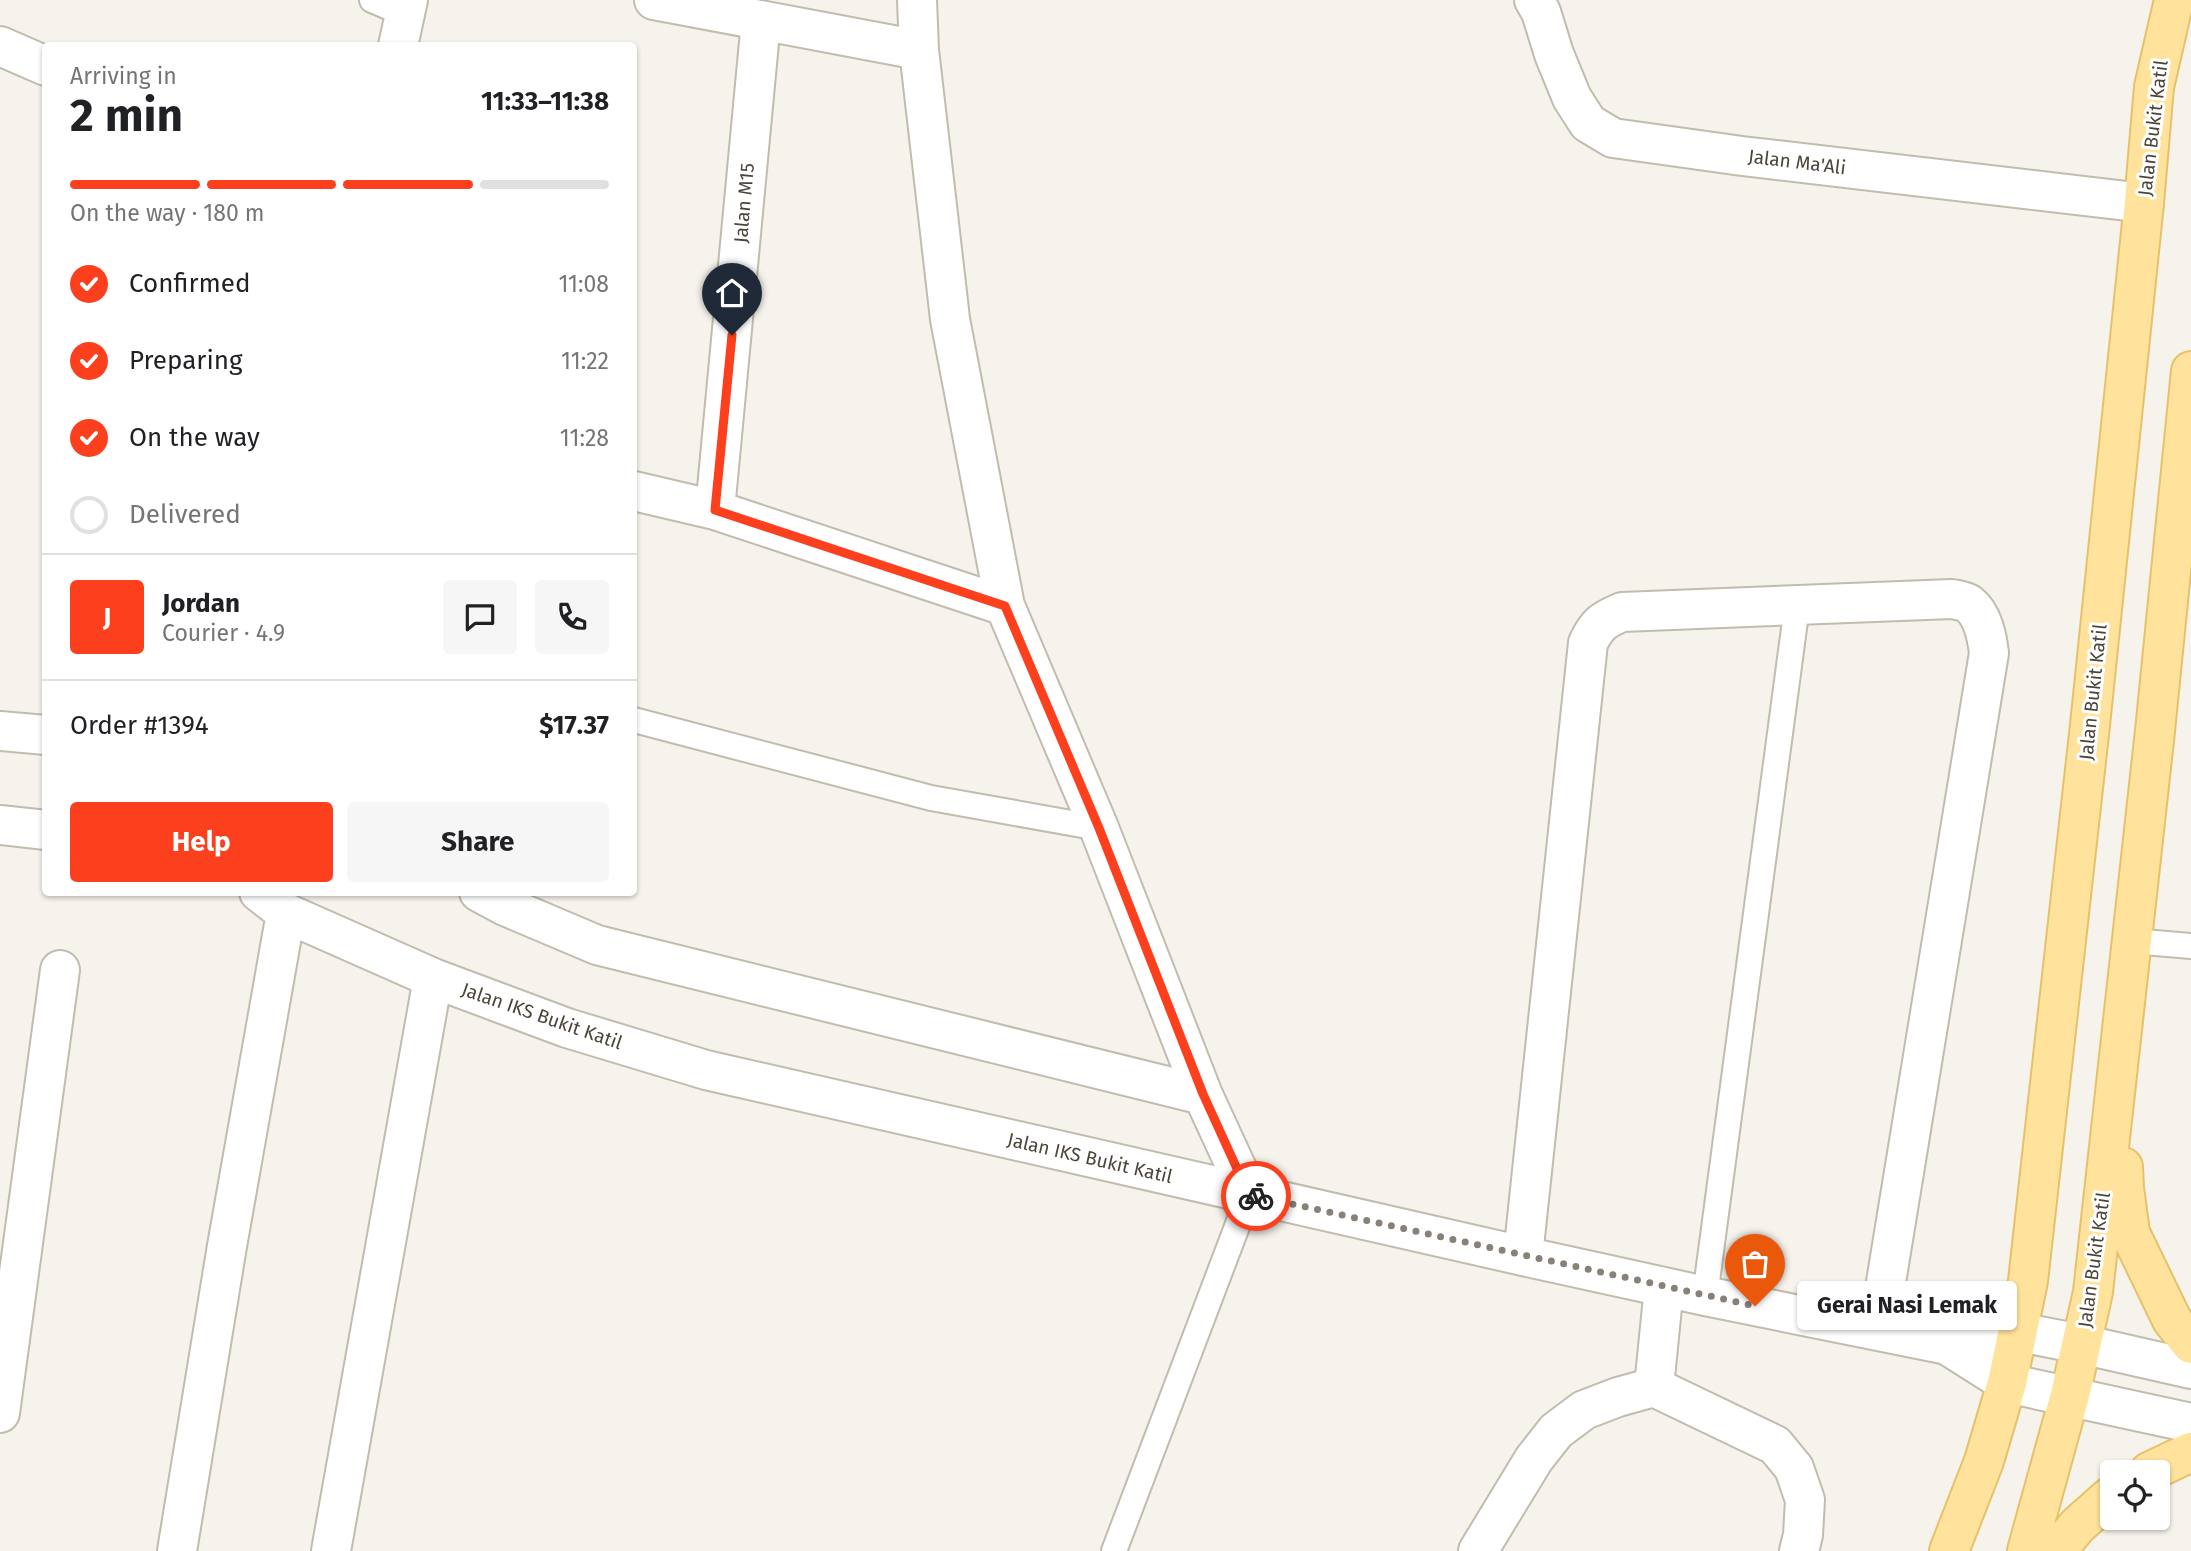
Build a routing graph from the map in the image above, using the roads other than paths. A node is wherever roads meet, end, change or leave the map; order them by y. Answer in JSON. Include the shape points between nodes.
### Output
{"nodes":[{"id":1,"x":654,"y":0,"type":"edge"},
{"id":2,"x":917,"y":0,"type":"edge"},
{"id":3,"x":1534,"y":0,"type":"edge"},
{"id":4,"x":2174,"y":0,"type":"edge"},
{"id":5,"x":761,"y":20,"type":"junction"},
{"id":6,"x":0,"y":46,"type":"edge"},
{"id":7,"x":919,"y":50,"type":"junction"},
{"id":8,"x":42,"y":64,"type":"edge"},
{"id":9,"x":2144,"y":203,"type":"junction"},
{"id":10,"x":2191,"y":371,"type":"edge"},
{"id":11,"x":637,"y":492,"type":"edge"},
{"id":12,"x":715,"y":510,"type":"junction"},
{"id":13,"x":1005,"y":606,"type":"junction"},
{"id":14,"x":1797,"y":606,"type":"junction"},
{"id":15,"x":637,"y":720,"type":"edge"},
{"id":16,"x":0,"y":731,"type":"edge"},
{"id":17,"x":42,"y":735,"type":"edge"},
{"id":18,"x":0,"y":825,"type":"edge"},
{"id":19,"x":1099,"y":828,"type":"junction"},
{"id":20,"x":42,"y":830,"type":"edge"},
{"id":21,"x":486,"y":896,"type":"edge"},
{"id":22,"x":272,"y":903,"type":"edge"},
{"id":23,"x":2132,"y":941,"type":"junction"},
{"id":24,"x":2191,"y":946,"type":"edge"},
{"id":25,"x":60,"y":970,"type":"dead end"},
{"id":26,"x":433,"y":978,"type":"junction"},
{"id":27,"x":2120,"y":1042,"type":"junction"},
{"id":28,"x":1203,"y":1094,"type":"junction"},
{"id":29,"x":1249,"y":1195,"type":"junction"},
{"id":30,"x":1522,"y":1256,"type":"junction"},
{"id":31,"x":1664,"y":1287,"type":"junction"},
{"id":32,"x":1705,"y":1296,"type":"junction"},
{"id":33,"x":1878,"y":1331,"type":"junction"},
{"id":34,"x":2019,"y":1332,"type":"junction"},
{"id":35,"x":2081,"y":1344,"type":"junction"},
{"id":36,"x":1947,"y":1345,"type":"junction"},
{"id":37,"x":2191,"y":1345,"type":"edge"},
{"id":38,"x":2191,"y":1369,"type":"edge"},
{"id":39,"x":2007,"y":1383,"type":"junction"},
{"id":40,"x":1654,"y":1388,"type":"junction"},
{"id":41,"x":2070,"y":1395,"type":"junction"},
{"id":42,"x":0,"y":1412,"type":"edge"},
{"id":43,"x":2191,"y":1423,"type":"edge"},
{"id":44,"x":2191,"y":1452,"type":"edge"},
{"id":45,"x":2170,"y":1462,"type":"edge"},
{"id":46,"x":2100,"y":1506,"type":"edge"},
{"id":47,"x":177,"y":1551,"type":"edge"},
{"id":48,"x":331,"y":1551,"type":"edge"},
{"id":49,"x":1114,"y":1551,"type":"edge"},
{"id":50,"x":1478,"y":1551,"type":"edge"},
{"id":51,"x":1799,"y":1551,"type":"edge"},
{"id":52,"x":1949,"y":1551,"type":"edge"},
{"id":53,"x":2027,"y":1551,"type":"edge"},
{"id":54,"x":2056,"y":1551,"type":"edge"}],
"edges":[{"from":1,"to":5,"type":"street"},
{"from":2,"to":7,"type":"street"},
{"from":3,"to":9,"type":"street","name":"Jalan Ma'Ali","via":[[1572,98],[1588,123],[1613,138]]},
{"from":4,"to":9,"type":"main road","name":"Jalan Bukit Katil","via":[[2154,87]]},
{"from":5,"to":7,"type":"street"},
{"from":5,"to":12,"type":"street","name":"Jalan M15"},
{"from":6,"to":8,"type":"street"},
{"from":7,"to":13,"type":"street","via":[[950,319]]},
{"from":9,"to":34,"type":"main road","name":"Jalan Bukit Katil","via":[[2033,1239]]},
{"from":10,"to":23,"type":"main road","name":"Jalan Bukit Katil"},
{"from":11,"to":12,"type":"street"},
{"from":12,"to":13,"type":"street"},
{"from":13,"to":19,"type":"street"},
{"from":14,"to":30,"type":"street","via":[[1622,612],[1595,627],[1588,643]]},
{"from":14,"to":32,"type":"lane"},
{"from":14,"to":33,"type":"street","via":[[1952,599],[1968,603],[1978,615],[1989,653]]},
{"from":15,"to":19,"type":"lane","via":[[931,798]]},
{"from":16,"to":17,"type":"street"},
{"from":18,"to":20,"type":"street"},
{"from":19,"to":28,"type":"street"},
{"from":21,"to":28,"type":"street","via":[[597,944]]},
{"from":22,"to":26,"type":"street","name":"Jalan IKS Bukit Katil"},
{"from":22,"to":47,"type":"street","via":[[227,1246]]},
{"from":23,"to":24,"type":"lane"},
{"from":23,"to":27,"type":"main road","name":"Jalan Bukit Katil"},
{"from":25,"to":42,"type":"street"},
{"from":26,"to":29,"type":"street","name":"Jalan IKS Bukit Katil","via":[[567,1028],[706,1070]]},
{"from":26,"to":48,"type":"street"},
{"from":27,"to":35,"type":"main road","name":"Jalan Bukit Katil","via":[[2093,1292]]},
{"from":27,"to":37,"type":"main road","via":[[2124,1188],[2130,1233],[2172,1320]]},
{"from":28,"to":29,"type":"street"},
{"from":29,"to":30,"type":"street","name":"Jalan IKS Bukit Katil"},
{"from":29,"to":49,"type":"lane"},
{"from":30,"to":31,"type":"street","name":"Jalan IKS Bukit Katil"},
{"from":31,"to":32,"type":"street","name":"Jalan IKS Bukit Katil"},
{"from":31,"to":40,"type":"street"},
{"from":32,"to":33,"type":"street","name":"Jalan IKS Bukit Katil"},
{"from":33,"to":36,"type":"street","name":"Jalan IKS Bukit Katil"},
{"from":34,"to":35,"type":"street"},
{"from":34,"to":36,"type":"street"},
{"from":34,"to":39,"type":"main road","name":"Jalan Bukit Katil"},
{"from":35,"to":38,"type":"street"},
{"from":35,"to":41,"type":"main road","name":"Jalan Bukit Katil"},
{"from":36,"to":39,"type":"street"},
{"from":39,"to":41,"type":"street"},
{"from":39,"to":52,"type":"main road","name":"Jalan Bukit Katil","via":[[1984,1461]]},
{"from":40,"to":50,"type":"street","via":[[1584,1410],[1556,1431]]},
{"from":40,"to":51,"type":"street","via":[[1775,1445],[1794,1468],[1805,1500]]},
{"from":41,"to":43,"type":"street"},
{"from":41,"to":53,"type":"main road","name":"Jalan Bukit Katil"},
{"from":44,"to":45,"type":"main road"},
{"from":46,"to":54,"type":"main road"}]}
